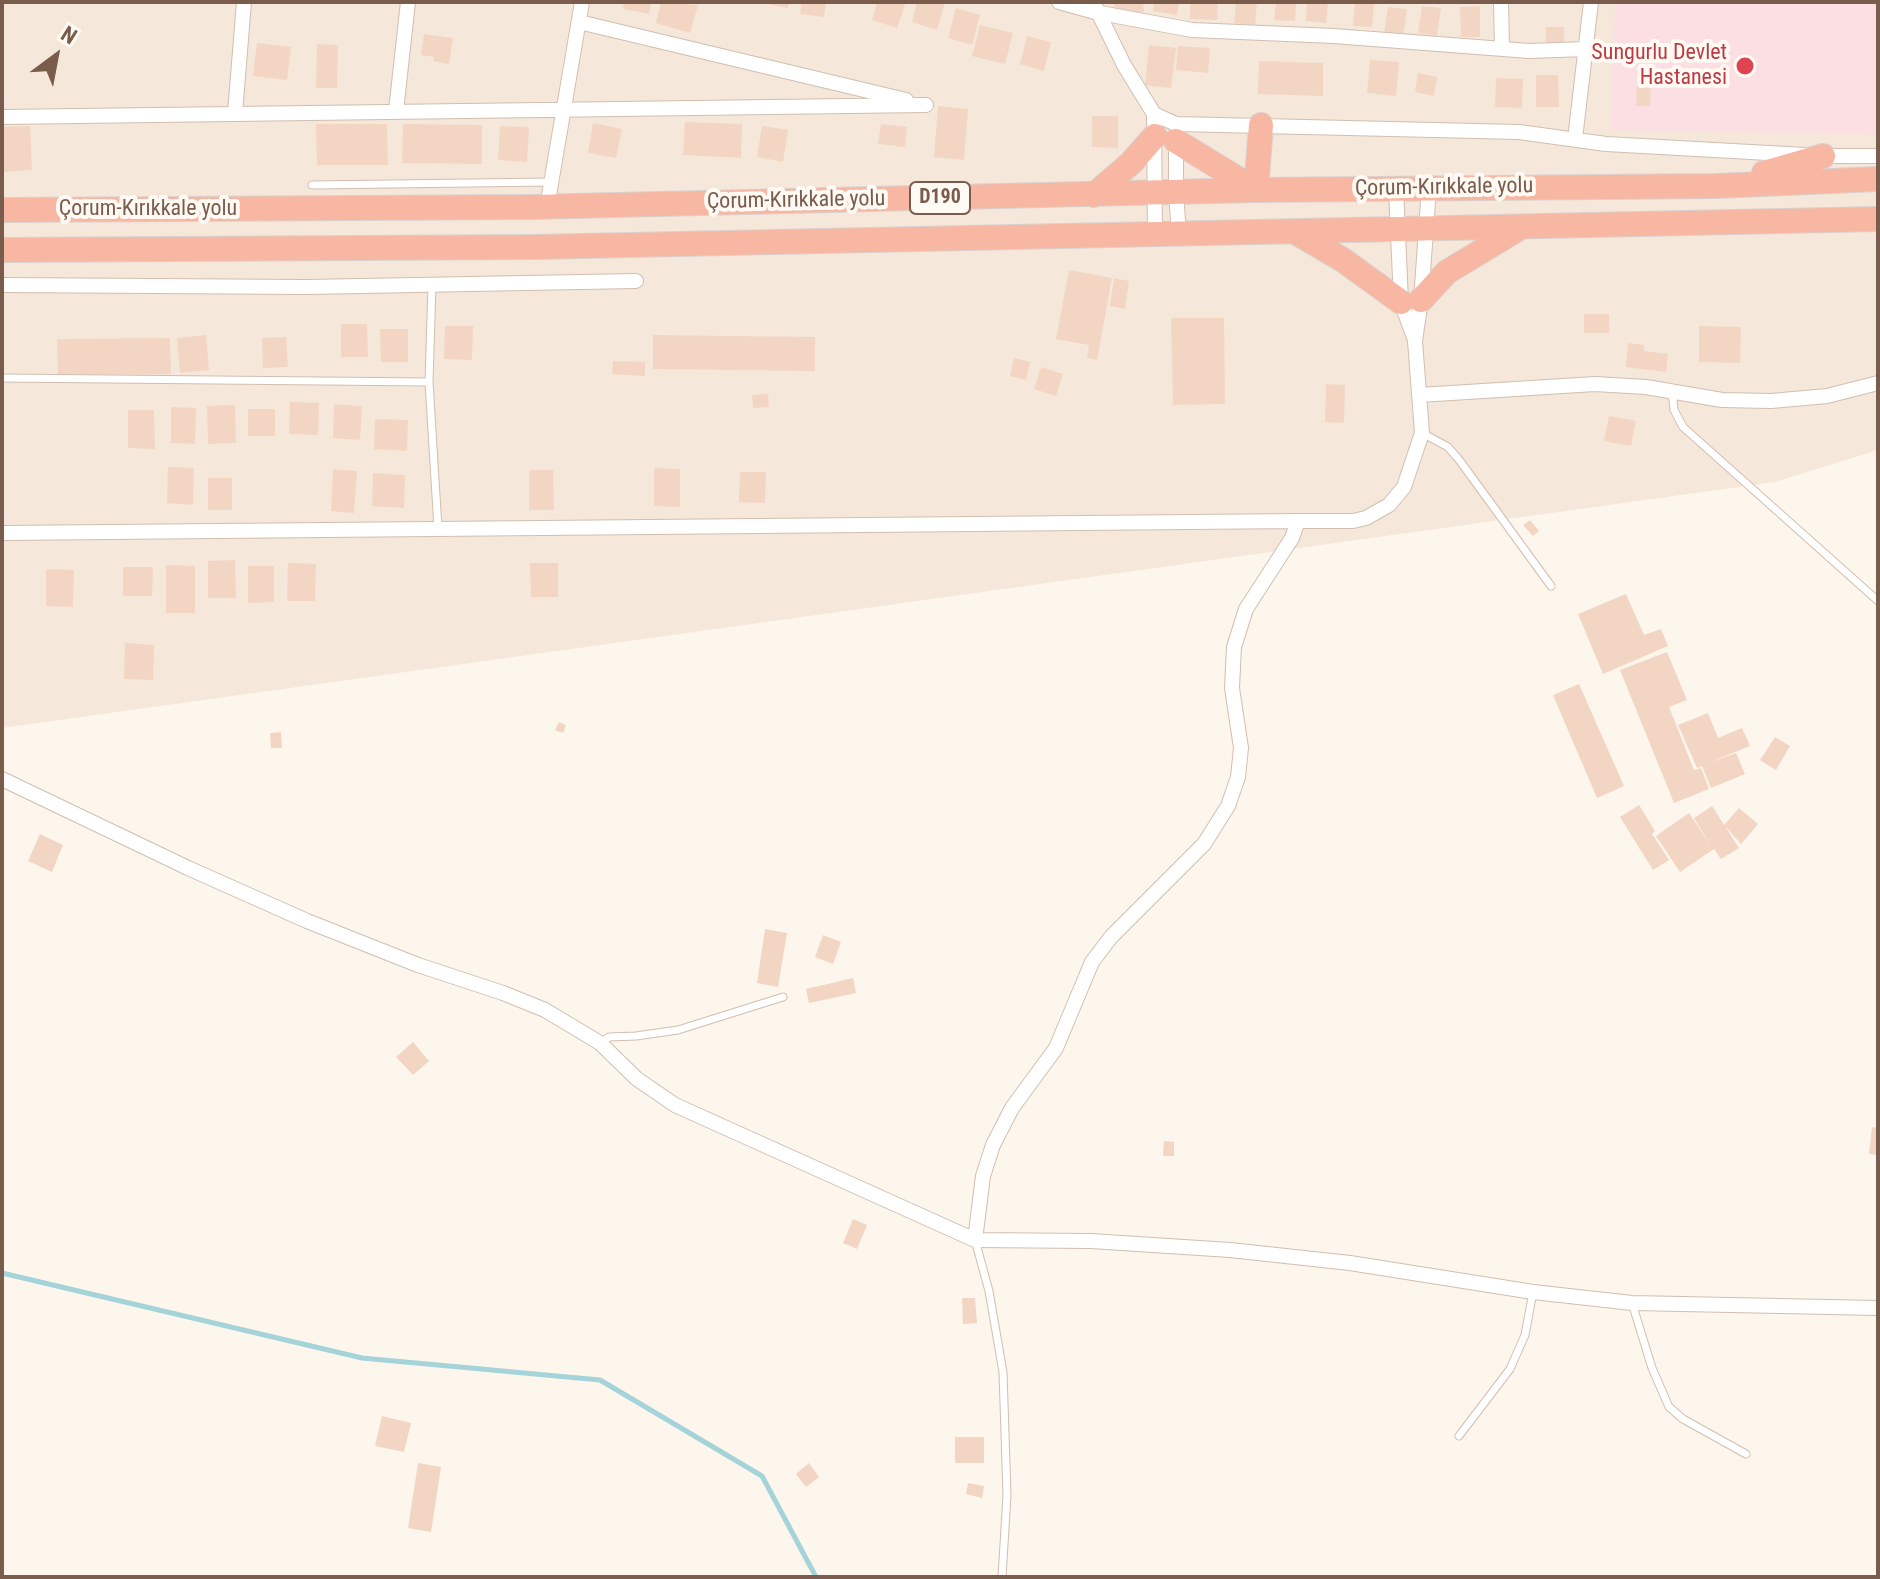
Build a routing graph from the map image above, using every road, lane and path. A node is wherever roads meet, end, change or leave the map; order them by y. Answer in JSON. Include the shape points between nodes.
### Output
{"nodes":[{"id":1,"x":244,"y":2,"type":"edge"},
{"id":2,"x":408,"y":2,"type":"edge"},
{"id":3,"x":582,"y":2,"type":"edge"},
{"id":4,"x":1059,"y":2,"type":"edge"},
{"id":5,"x":1501,"y":2,"type":"edge"},
{"id":6,"x":1591,"y":2,"type":"edge"},
{"id":7,"x":1095,"y":7,"type":"edge"},
{"id":8,"x":579,"y":22,"type":"junction"},
{"id":9,"x":1502,"y":49,"type":"junction"},
{"id":10,"x":1586,"y":49,"type":"junction"},
{"id":11,"x":565,"y":109,"type":"junction"},
{"id":12,"x":396,"y":111,"type":"junction"},
{"id":13,"x":235,"y":113,"type":"junction"},
{"id":14,"x":2,"y":117,"type":"edge"},
{"id":15,"x":1261,"y":125,"type":"junction"},
{"id":16,"x":1165,"y":129,"type":"junction"},
{"id":17,"x":1575,"y":139,"type":"junction"},
{"id":18,"x":1823,"y":156,"type":"junction"},
{"id":19,"x":1878,"y":156,"type":"edge"},
{"id":20,"x":1878,"y":179,"type":"edge"},
{"id":21,"x":551,"y":182,"type":"junction"},
{"id":22,"x":312,"y":185,"type":"dead end"},
{"id":23,"x":1716,"y":186,"type":"junction"},
{"id":24,"x":1396,"y":188,"type":"junction"},
{"id":25,"x":1429,"y":188,"type":"junction"},
{"id":26,"x":1256,"y":190,"type":"junction"},
{"id":27,"x":1166,"y":194,"type":"junction"},
{"id":28,"x":1094,"y":195,"type":"junction"},
{"id":29,"x":547,"y":207,"type":"junction"},
{"id":30,"x":2,"y":210,"type":"edge"},
{"id":31,"x":1878,"y":219,"type":"edge"},
{"id":32,"x":1521,"y":227,"type":"junction"},
{"id":33,"x":1397,"y":229,"type":"junction"},
{"id":34,"x":1427,"y":229,"type":"junction"},
{"id":35,"x":1293,"y":231,"type":"junction"},
{"id":36,"x":1167,"y":234,"type":"junction"},
{"id":37,"x":2,"y":250,"type":"edge"},
{"id":38,"x":636,"y":281,"type":"dead end"},
{"id":39,"x":2,"y":285,"type":"edge"},
{"id":40,"x":432,"y":285,"type":"junction"},
{"id":41,"x":1411,"y":301,"type":"junction"},
{"id":42,"x":2,"y":378,"type":"edge"},
{"id":43,"x":429,"y":382,"type":"junction"},
{"id":44,"x":1878,"y":383,"type":"edge"},
{"id":45,"x":1672,"y":391,"type":"junction"},
{"id":46,"x":1419,"y":395,"type":"junction"},
{"id":47,"x":1422,"y":433,"type":"junction"},
{"id":48,"x":1298,"y":521,"type":"junction"},
{"id":49,"x":438,"y":528,"type":"junction"},
{"id":50,"x":2,"y":533,"type":"edge"},
{"id":51,"x":1551,"y":586,"type":"dead end"},
{"id":52,"x":1878,"y":601,"type":"edge"},
{"id":53,"x":2,"y":779,"type":"edge"},
{"id":54,"x":783,"y":997,"type":"dead end"},
{"id":55,"x":600,"y":1043,"type":"junction"},
{"id":56,"x":975,"y":1240,"type":"junction"},
{"id":57,"x":1533,"y":1292,"type":"junction"},
{"id":58,"x":1632,"y":1303,"type":"junction"},
{"id":59,"x":1878,"y":1308,"type":"edge"},
{"id":60,"x":1459,"y":1436,"type":"dead end"},
{"id":61,"x":1746,"y":1454,"type":"dead end"},
{"id":62,"x":1002,"y":1577,"type":"edge"}],
"edges":[{"from":1,"to":13,"type":"street"},
{"from":2,"to":12,"type":"street"},
{"from":3,"to":8,"type":"street"},
{"from":4,"to":7,"type":"street"},
{"from":5,"to":9,"type":"street"},
{"from":6,"to":10,"type":"street"},
{"from":7,"to":9,"type":"street","via":[[1192,30]]},
{"from":7,"to":16,"type":"street"},
{"from":8,"to":11,"type":"street"},
{"from":8,"to":11,"type":"street","via":[[926,105]]},
{"from":9,"to":10,"type":"street"},
{"from":10,"to":17,"type":"street"},
{"from":11,"to":12,"type":"street"},
{"from":11,"to":21,"type":"street"},
{"from":12,"to":13,"type":"street"},
{"from":13,"to":14,"type":"street"},
{"from":15,"to":16,"type":"street"},
{"from":15,"to":17,"type":"street","via":[[1519,132]]},
{"from":15,"to":26,"type":"highway"},
{"from":16,"to":26,"type":"highway"},
{"from":16,"to":27,"type":"street"},
{"from":16,"to":27,"type":"street"},
{"from":16,"to":28,"type":"highway"},
{"from":17,"to":18,"type":"street"},
{"from":18,"to":19,"type":"street"},
{"from":18,"to":23,"type":"highway"},
{"from":20,"to":23,"type":"highway","name":"Çorum-Kırıkkale yolu","number":"D190"},
{"from":21,"to":22,"type":"lane"},
{"from":21,"to":29,"type":"street"},
{"from":23,"to":25,"type":"highway","name":"Çorum-Kırıkkale yolu","number":"D190"},
{"from":24,"to":25,"type":"highway","name":"Çorum-Kırıkkale yolu","number":"D190"},
{"from":24,"to":26,"type":"highway","name":"Çorum-Kırıkkale yolu","number":"D190"},
{"from":24,"to":33,"type":"street"},
{"from":25,"to":34,"type":"street"},
{"from":26,"to":27,"type":"highway","name":"Çorum-Kırıkkale yolu","number":"D190"},
{"from":27,"to":28,"type":"highway","name":"Çorum-Kırıkkale yolu","number":"D190"},
{"from":27,"to":36,"type":"street"},
{"from":27,"to":36,"type":"street"},
{"from":28,"to":29,"type":"highway","name":"Çorum-Kırıkkale yolu","number":"D190"},
{"from":29,"to":30,"type":"highway","name":"Çorum-Kırıkkale yolu","number":"D190"},
{"from":31,"to":32,"type":"highway","name":"Çorum-Kırıkkale yolu","number":"D190"},
{"from":32,"to":34,"type":"highway","name":"Çorum-Kırıkkale yolu","number":"D190"},
{"from":32,"to":41,"type":"highway"},
{"from":33,"to":34,"type":"highway","name":"Çorum-Kırıkkale yolu","number":"D190"},
{"from":33,"to":35,"type":"highway","name":"Çorum-Kırıkkale yolu","number":"D190"},
{"from":33,"to":41,"type":"street"},
{"from":34,"to":41,"type":"street"},
{"from":35,"to":36,"type":"highway","name":"Çorum-Kırıkkale yolu","number":"D190"},
{"from":35,"to":41,"type":"highway"},
{"from":36,"to":37,"type":"highway","name":"Çorum-Kırıkkale yolu","number":"D190"},
{"from":38,"to":40,"type":"street"},
{"from":39,"to":40,"type":"street"},
{"from":40,"to":43,"type":"lane"},
{"from":41,"to":46,"type":"street"},
{"from":42,"to":43,"type":"lane"},
{"from":43,"to":49,"type":"lane"},
{"from":44,"to":45,"type":"street","via":[[1827,396],[1771,401]]},
{"from":45,"to":46,"type":"street","via":[[1595,384]]},
{"from":45,"to":52,"type":"lane","via":[[1683,427]]},
{"from":46,"to":47,"type":"street"},
{"from":47,"to":48,"type":"street","via":[[1409,476],[1378,513],[1353,521]]},
{"from":47,"to":51,"type":"lane","via":[[1448,447],[1460,461]]},
{"from":48,"to":49,"type":"street"},
{"from":48,"to":56,"type":"street","via":[[1246,609],[1234,647],[1232,688],[1241,748],[1228,806],[1204,844],[1092,962],[1056,1048],[1012,1108],[993,1145],[983,1176]]},
{"from":49,"to":50,"type":"street"},
{"from":53,"to":55,"type":"street","via":[[307,921],[524,1000]]},
{"from":54,"to":55,"type":"lane","via":[[678,1030],[609,1037]]},
{"from":55,"to":56,"type":"street","via":[[637,1079],[685,1110]]},
{"from":56,"to":57,"type":"street","via":[[1245,1251]]},
{"from":56,"to":62,"type":"lane","via":[[1003,1372],[1007,1468]]},
{"from":57,"to":58,"type":"street"},
{"from":57,"to":60,"type":"lane","via":[[1525,1335],[1510,1369]]},
{"from":58,"to":59,"type":"street"},
{"from":58,"to":61,"type":"lane","via":[[1669,1407]]}]}
